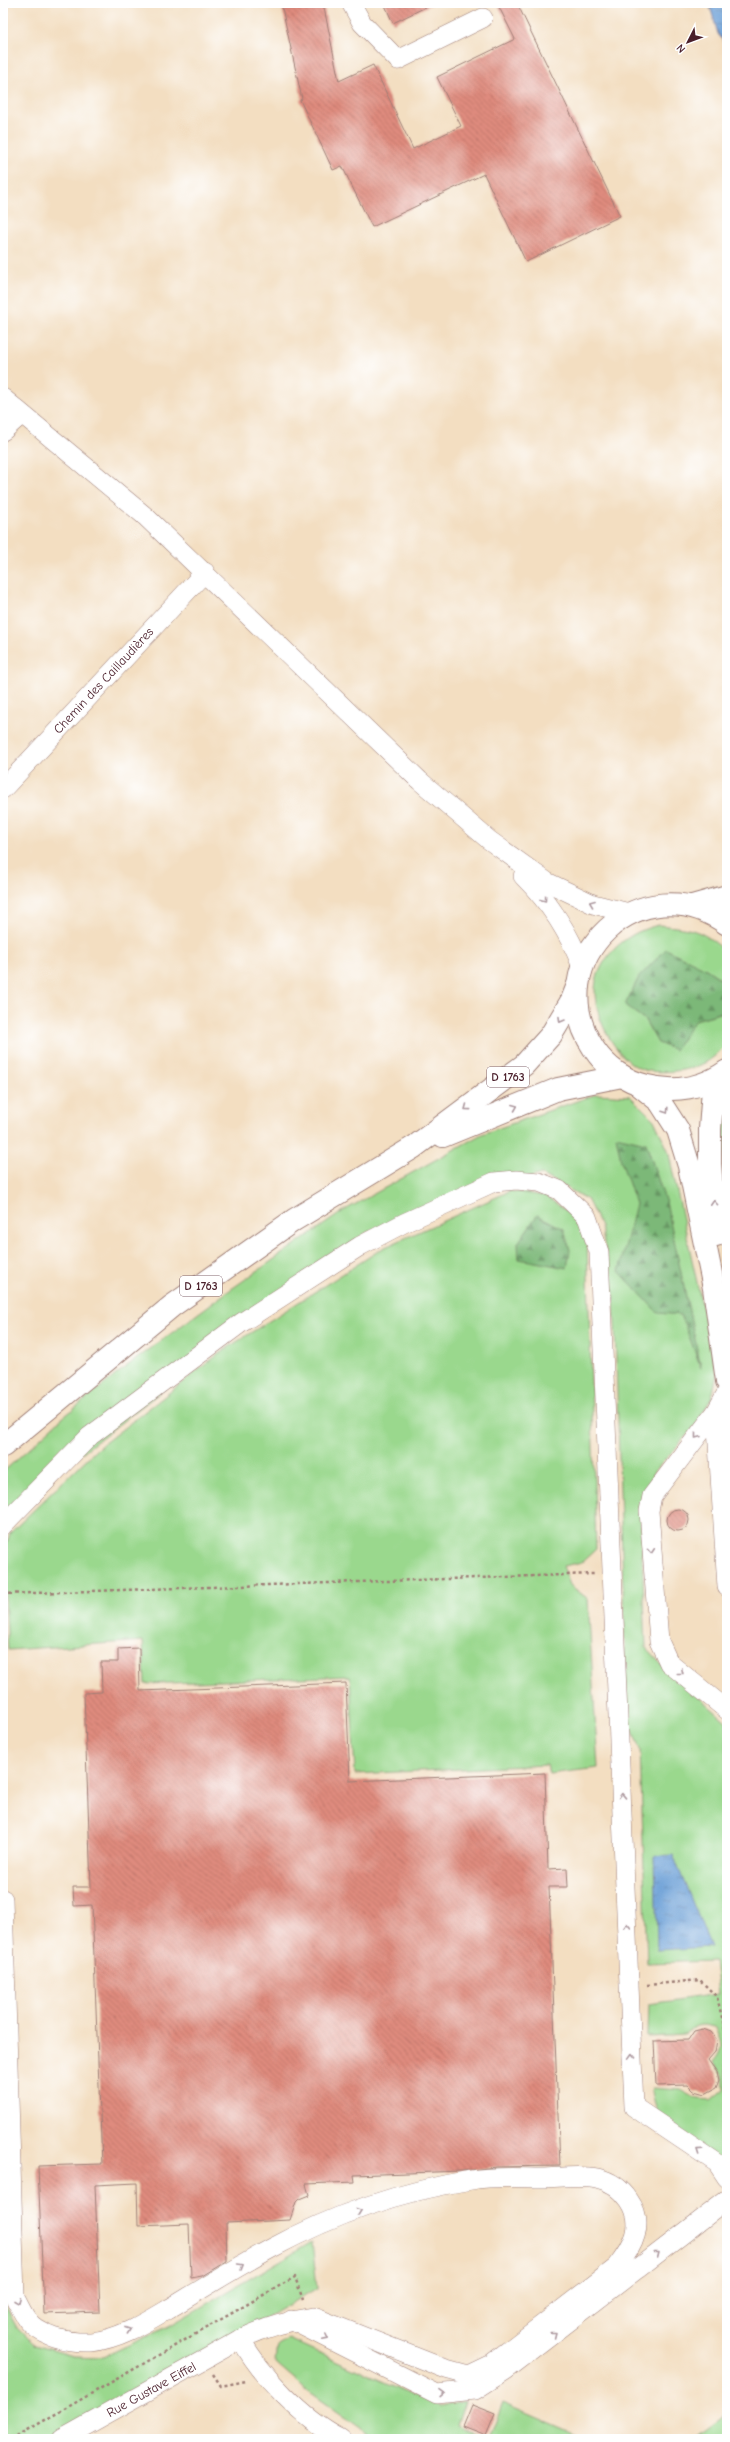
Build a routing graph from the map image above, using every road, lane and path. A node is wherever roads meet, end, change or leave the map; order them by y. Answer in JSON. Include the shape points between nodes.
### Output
{"nodes":[{"id":1,"x":351,"y":3,"type":"edge"},
{"id":2,"x":483,"y":18,"type":"dead end"},
{"id":3,"x":3,"y":398,"type":"edge"},
{"id":4,"x":21,"y":415,"type":"junction"},
{"id":5,"x":3,"y":431,"type":"edge"},
{"id":6,"x":205,"y":572,"type":"junction"},
{"id":7,"x":3,"y":789,"type":"edge"},
{"id":8,"x":489,"y":840,"type":"junction"},
{"id":9,"x":727,"y":896,"type":"edge"},
{"id":10,"x":692,"y":906,"type":"junction"},
{"id":11,"x":629,"y":913,"type":"junction"},
{"id":12,"x":727,"y":924,"type":"edge"},
{"id":13,"x":580,"y":976,"type":"junction"},
{"id":14,"x":726,"y":1072,"type":"edge"},
{"id":15,"x":630,"y":1080,"type":"junction"},
{"id":16,"x":414,"y":1147,"type":"junction"},
{"id":17,"x":727,"y":1297,"type":"edge"},
{"id":18,"x":727,"y":1381,"type":"edge"},
{"id":19,"x":727,"y":1392,"type":"edge"},
{"id":20,"x":716,"y":1412,"type":"junction"},
{"id":21,"x":3,"y":1446,"type":"edge"},
{"id":22,"x":3,"y":1525,"type":"edge"},
{"id":23,"x":612,"y":1573,"type":"junction"},
{"id":24,"x":727,"y":1587,"type":"edge"},
{"id":25,"x":3,"y":1594,"type":"edge"},
{"id":26,"x":727,"y":1710,"type":"edge"},
{"id":27,"x":3,"y":1899,"type":"edge"},
{"id":28,"x":629,"y":1986,"type":"junction"},
{"id":29,"x":727,"y":2038,"type":"edge"},
{"id":30,"x":727,"y":2178,"type":"edge"},
{"id":31,"x":727,"y":2200,"type":"edge"},
{"id":32,"x":303,"y":2301,"type":"dead end"},
{"id":33,"x":291,"y":2320,"type":"junction"},
{"id":34,"x":241,"y":2339,"type":"junction"},
{"id":35,"x":204,"y":2360,"type":"junction"},
{"id":36,"x":248,"y":2381,"type":"dead end"},
{"id":37,"x":320,"y":2433,"type":"edge"},
{"id":38,"x":12,"y":2439,"type":"edge"},
{"id":39,"x":62,"y":2439,"type":"edge"},
{"id":40,"x":341,"y":2439,"type":"edge"}],
"edges":[{"from":1,"to":2,"type":"street","via":[[362,23],[398,60]]},
{"from":3,"to":4,"type":"street"},
{"from":4,"to":5,"type":"street"},
{"from":4,"to":6,"type":"street","via":[[145,516]]},
{"from":6,"to":7,"type":"street","name":"Chemin des Caillaudières"},
{"from":6,"to":8,"type":"street","via":[[420,781]]},
{"from":11,"to":8,"type":"street","one_way":true,"via":[[593,904],[547,882]]},
{"from":8,"to":13,"type":"street","one_way":true,"via":[[539,892],[566,929]]},
{"from":9,"to":10,"type":"main road"},
{"from":10,"to":11,"type":"main road","via":[[671,903],[649,906]]},
{"from":10,"to":12,"type":"main road","via":[[716,916]]},
{"from":11,"to":13,"type":"main road","via":[[609,926],[593,945]]},
{"from":13,"to":15,"type":"main road","via":[[578,1012],[586,1037],[601,1059]]},
{"from":13,"to":16,"type":"main road","number":"D 1763","one_way":true,"via":[[572,1000],[552,1035],[524,1065]]},
{"from":14,"to":15,"type":"main road","via":[[705,1083],[683,1089],[661,1090]]},
{"from":17,"to":14,"type":"main road","one_way":true,"via":[[716,1243],[710,1164],[713,1089]]},
{"from":16,"to":15,"type":"main road","number":"D 1763","one_way":true,"via":[[558,1089]]},
{"from":15,"to":18,"type":"main road","one_way":true,"via":[[660,1102],[678,1130],[696,1192],[714,1288]]},
{"from":16,"to":21,"type":"main road","number":"D 1763","via":[[294,1220],[172,1306]]},
{"from":19,"to":20,"type":"street"},
{"from":20,"to":24,"type":"street"},
{"from":20,"to":26,"type":"street","one_way":true,"via":[[652,1496],[649,1511],[659,1641],[669,1663]]},
{"from":22,"to":23,"type":"street","via":[[90,1436],[241,1323],[360,1246],[404,1223],[494,1182],[524,1180],[539,1182],[559,1190],[587,1217],[599,1252]]},
{"from":23,"to":25,"type":"path"},
{"from":28,"to":23,"type":"street","one_way":true},
{"from":27,"to":33,"type":"street","name":"Rue Gustave Eiffel","one_way":true,"via":[[15,2298],[26,2320],[44,2334],[66,2340],[91,2342],[111,2337],[136,2327],[272,2248],[317,2226],[398,2196],[473,2180],[597,2176],[621,2189],[634,2208],[638,2230],[630,2251],[617,2267],[491,2364],[468,2375],[446,2369],[314,2317]]},
{"from":28,"to":29,"type":"path","via":[[700,1980],[717,1997]]},
{"from":30,"to":28,"type":"street","one_way":true,"via":[[717,2163],[634,2108]]},
{"from":33,"to":31,"type":"street","one_way":true,"via":[[437,2394],[475,2390],[506,2370]]},
{"from":32,"to":38,"type":"path","via":[[295,2277]]},
{"from":33,"to":34,"type":"street","name":"Rue Gustave Eiffel","via":[[265,2327]]},
{"from":34,"to":35,"type":"street","name":"Rue Gustave Eiffel"},
{"from":34,"to":37,"type":"street","via":[[248,2352]]},
{"from":35,"to":36,"type":"path","via":[[221,2386]]},
{"from":35,"to":39,"type":"street","name":"Rue Gustave Eiffel"},
{"from":37,"to":40,"type":"street"}]}
